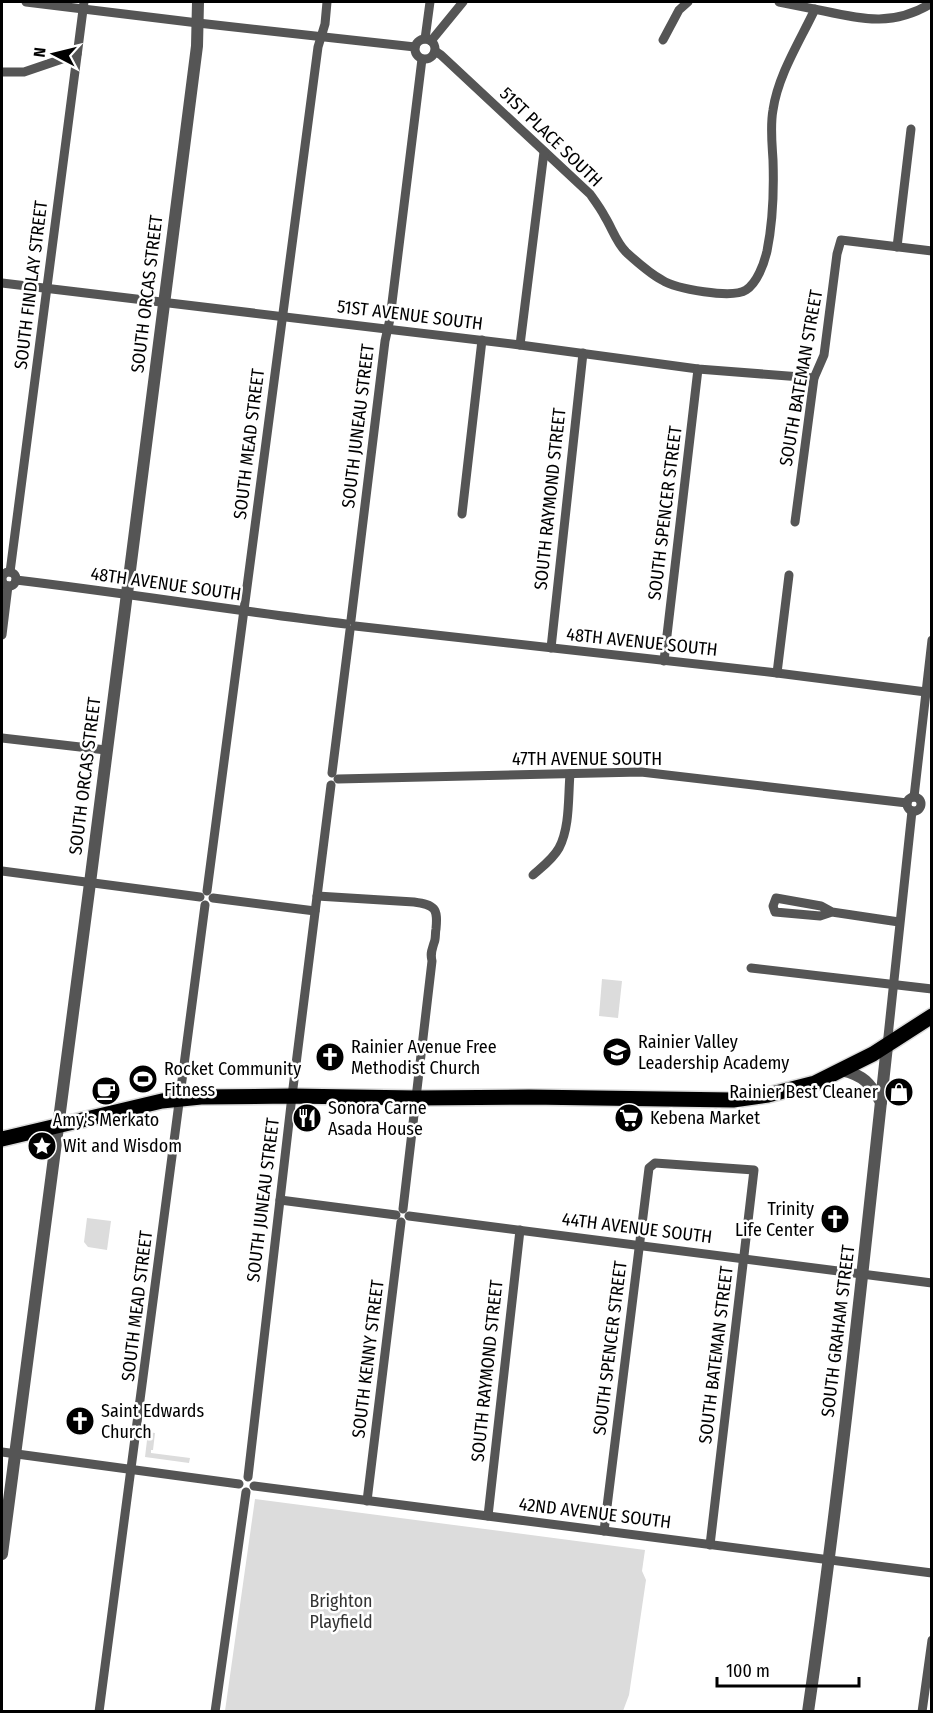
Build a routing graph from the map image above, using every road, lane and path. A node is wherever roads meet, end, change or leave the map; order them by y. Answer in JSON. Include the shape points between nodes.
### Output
{"nodes":[{"id":1,"x":26,"y":2,"type":"edge"},
{"id":2,"x":198,"y":2,"type":"edge"},
{"id":3,"x":327,"y":2,"type":"edge"},
{"id":4,"x":430,"y":2,"type":"edge"},
{"id":5,"x":463,"y":2,"type":"edge"},
{"id":6,"x":688,"y":2,"type":"edge"},
{"id":7,"x":779,"y":2,"type":"edge"},
{"id":8,"x":932,"y":3,"type":"edge"},
{"id":9,"x":84,"y":5,"type":"edge"},
{"id":10,"x":815,"y":9,"type":"junction"},
{"id":11,"x":198,"y":23,"type":"junction"},
{"id":12,"x":321,"y":36,"type":"junction"},
{"id":13,"x":428,"y":40,"type":"junction"},
{"id":14,"x":663,"y":40,"type":"dead end"},
{"id":15,"x":415,"y":47,"type":"junction"},
{"id":16,"x":435,"y":51,"type":"junction"},
{"id":17,"x":78,"y":54,"type":"junction"},
{"id":18,"x":422,"y":58,"type":"junction"},
{"id":19,"x":2,"y":72,"type":"edge"},
{"id":20,"x":911,"y":129,"type":"dead end"},
{"id":21,"x":544,"y":152,"type":"junction"},
{"id":22,"x":897,"y":247,"type":"junction"},
{"id":23,"x":932,"y":251,"type":"edge"},
{"id":24,"x":2,"y":284,"type":"edge"},
{"id":25,"x":47,"y":289,"type":"junction"},
{"id":26,"x":164,"y":303,"type":"junction"},
{"id":27,"x":282,"y":316,"type":"junction"},
{"id":28,"x":387,"y":329,"type":"junction"},
{"id":29,"x":482,"y":340,"type":"junction"},
{"id":30,"x":520,"y":345,"type":"junction"},
{"id":31,"x":583,"y":353,"type":"junction"},
{"id":32,"x":698,"y":369,"type":"junction"},
{"id":33,"x":814,"y":378,"type":"junction"},
{"id":34,"x":462,"y":514,"type":"dead end"},
{"id":35,"x":795,"y":522,"type":"dead end"},
{"id":36,"x":789,"y":575,"type":"dead end"},
{"id":37,"x":5,"y":579,"type":"edge"},
{"id":38,"x":126,"y":594,"type":"junction"},
{"id":39,"x":244,"y":612,"type":"junction"},
{"id":40,"x":350,"y":625,"type":"junction"},
{"id":41,"x":2,"y":635,"type":"edge"},
{"id":42,"x":932,"y":640,"type":"edge"},
{"id":43,"x":551,"y":648,"type":"junction"},
{"id":44,"x":664,"y":661,"type":"junction"},
{"id":45,"x":777,"y":673,"type":"junction"},
{"id":46,"x":926,"y":692,"type":"junction"},
{"id":47,"x":2,"y":738,"type":"edge"},
{"id":48,"x":106,"y":750,"type":"junction"},
{"id":49,"x":570,"y":774,"type":"junction"},
{"id":50,"x":334,"y":779,"type":"junction"},
{"id":51,"x":913,"y":804,"type":"junction"},
{"id":52,"x":932,"y":806,"type":"edge"},
{"id":53,"x":2,"y":871,"type":"edge"},
{"id":54,"x":533,"y":875,"type":"dead end"},
{"id":55,"x":90,"y":883,"type":"junction"},
{"id":56,"x":317,"y":896,"type":"junction"},
{"id":57,"x":206,"y":898,"type":"junction"},
{"id":58,"x":315,"y":911,"type":"junction"},
{"id":59,"x":832,"y":912,"type":"junction"},
{"id":60,"x":900,"y":922,"type":"junction"},
{"id":61,"x":751,"y":968,"type":"dead end"},
{"id":62,"x":893,"y":984,"type":"junction"},
{"id":63,"x":932,"y":989,"type":"edge"},
{"id":64,"x":932,"y":1017,"type":"edge"},
{"id":65,"x":887,"y":1046,"type":"junction"},
{"id":66,"x":842,"y":1070,"type":"junction"},
{"id":67,"x":292,"y":1096,"type":"junction"},
{"id":68,"x":180,"y":1098,"type":"junction"},
{"id":69,"x":416,"y":1098,"type":"junction"},
{"id":70,"x":881,"y":1102,"type":"junction"},
{"id":71,"x":57,"y":1125,"type":"junction"},
{"id":72,"x":2,"y":1139,"type":"edge"},
{"id":73,"x":754,"y":1170,"type":"joint"},
{"id":74,"x":280,"y":1200,"type":"junction"},
{"id":75,"x":402,"y":1215,"type":"junction"},
{"id":76,"x":520,"y":1230,"type":"junction"},
{"id":77,"x":639,"y":1246,"type":"junction"},
{"id":78,"x":744,"y":1258,"type":"junction"},
{"id":79,"x":863,"y":1274,"type":"junction"},
{"id":80,"x":932,"y":1282,"type":"edge"},
{"id":81,"x":8,"y":1453,"type":"edge"},
{"id":82,"x":132,"y":1470,"type":"junction"},
{"id":83,"x":248,"y":1477,"type":"junction"},
{"id":84,"x":239,"y":1484,"type":"junction"},
{"id":85,"x":254,"y":1486,"type":"junction"},
{"id":86,"x":246,"y":1492,"type":"junction"},
{"id":87,"x":367,"y":1501,"type":"junction"},
{"id":88,"x":488,"y":1516,"type":"junction"},
{"id":89,"x":604,"y":1531,"type":"junction"},
{"id":90,"x":710,"y":1545,"type":"junction"},
{"id":91,"x":2,"y":1554,"type":"edge"},
{"id":92,"x":829,"y":1561,"type":"junction"},
{"id":93,"x":932,"y":1573,"type":"edge"},
{"id":94,"x":932,"y":1640,"type":"edge"},
{"id":95,"x":99,"y":1712,"type":"edge"},
{"id":96,"x":215,"y":1712,"type":"edge"},
{"id":97,"x":807,"y":1712,"type":"edge"},
{"id":98,"x":922,"y":1712,"type":"edge"}],
"edges":[{"from":1,"to":9,"type":"street"},
{"from":2,"to":11,"type":"street","name":"SOUTH ORCAS STREET"},
{"from":3,"to":12,"type":"street","name":"SOUTH MEAD STREET"},
{"from":4,"to":13,"type":"street"},
{"from":5,"to":13,"type":"street"},
{"from":6,"to":14,"type":"street","via":[[679,10]]},
{"from":7,"to":10,"type":"street"},
{"from":8,"to":10,"type":"street","via":[[900,17],[880,20],[862,20]]},
{"from":9,"to":11,"type":"street"},
{"from":9,"to":17,"type":"street","name":"SOUTH FINDLAY STREET"},
{"from":10,"to":21,"type":"street","name":"51ST PLACE SOUTH","via":[[779,86],[773,109],[773,192],[767,252],[758,276],[744,292],[732,295],[693,290],[663,281],[625,250],[590,194]]},
{"from":11,"to":12,"type":"street"},
{"from":11,"to":26,"type":"street","name":"SOUTH ORCAS STREET"},
{"from":12,"to":15,"type":"street"},
{"from":12,"to":27,"type":"street","name":"SOUTH MEAD STREET"},
{"from":13,"to":15,"type":"street","via":[[420,40]]},
{"from":13,"to":16,"type":"street"},
{"from":15,"to":18,"type":"street"},
{"from":16,"to":18,"type":"street"},
{"from":16,"to":21,"type":"street","name":"51ST PLACE SOUTH"},
{"from":17,"to":19,"type":"street","via":[[24,72]]},
{"from":17,"to":25,"type":"street","name":"SOUTH FINDLAY STREET"},
{"from":18,"to":28,"type":"street","name":"SOUTH JUNEAU STREET"},
{"from":20,"to":22,"type":"street"},
{"from":21,"to":30,"type":"street"},
{"from":22,"to":23,"type":"street"},
{"from":22,"to":33,"type":"street","name":"SOUTH BATEMAN STREET","via":[[841,240],[824,356]]},
{"from":24,"to":25,"type":"street","name":"51ST AVENUE SOUTH"},
{"from":25,"to":26,"type":"street","name":"51ST AVENUE SOUTH"},
{"from":25,"to":37,"type":"street","name":"SOUTH FINDLAY STREET"},
{"from":26,"to":27,"type":"street","name":"51ST AVENUE SOUTH"},
{"from":26,"to":38,"type":"street","name":"SOUTH ORCAS STREET"},
{"from":27,"to":28,"type":"street","name":"51ST AVENUE SOUTH"},
{"from":27,"to":39,"type":"street","name":"SOUTH MEAD STREET"},
{"from":28,"to":29,"type":"street","name":"51ST AVENUE SOUTH"},
{"from":28,"to":40,"type":"street","name":"SOUTH JUNEAU STREET"},
{"from":29,"to":30,"type":"street","name":"51ST AVENUE SOUTH"},
{"from":29,"to":34,"type":"street"},
{"from":30,"to":31,"type":"street","name":"51ST AVENUE SOUTH"},
{"from":31,"to":32,"type":"street","name":"51ST AVENUE SOUTH"},
{"from":31,"to":43,"type":"street","name":"SOUTH RAYMOND STREET"},
{"from":32,"to":33,"type":"street","name":"51ST AVENUE SOUTH"},
{"from":32,"to":44,"type":"street","name":"SOUTH SPENCER STREET"},
{"from":33,"to":35,"type":"street","name":"SOUTH BATEMAN STREET"},
{"from":36,"to":45,"type":"street"},
{"from":37,"to":38,"type":"street","name":"48TH AVENUE SOUTH","via":[[15,574],[16,580]]},
{"from":37,"to":41,"type":"street","name":"SOUTH FINDLAY STREET"},
{"from":38,"to":39,"type":"street","name":"48TH AVENUE SOUTH"},
{"from":38,"to":48,"type":"street","name":"SOUTH ORCAS STREET"},
{"from":39,"to":40,"type":"street","name":"48TH AVENUE SOUTH"},
{"from":39,"to":57,"type":"street","name":"SOUTH MEAD STREET"},
{"from":40,"to":43,"type":"street","name":"48TH AVENUE SOUTH"},
{"from":40,"to":50,"type":"street","name":"SOUTH JUNEAU STREET"},
{"from":42,"to":46,"type":"street","name":"SOUTH GRAHAM STREET"},
{"from":43,"to":44,"type":"street","name":"48TH AVENUE SOUTH"},
{"from":44,"to":45,"type":"street","name":"48TH AVENUE SOUTH"},
{"from":45,"to":46,"type":"street","name":"48TH AVENUE SOUTH"},
{"from":46,"to":51,"type":"street","name":"SOUTH GRAHAM STREET"},
{"from":47,"to":48,"type":"street"},
{"from":48,"to":55,"type":"street","name":"SOUTH ORCAS STREET"},
{"from":49,"to":50,"type":"street","name":"47TH AVENUE SOUTH"},
{"from":49,"to":51,"type":"street","name":"47TH AVENUE SOUTH","via":[[641,772]]},
{"from":49,"to":54,"type":"street","via":[[563,838],[551,859]]},
{"from":50,"to":56,"type":"street","name":"SOUTH JUNEAU STREET"},
{"from":51,"to":52,"type":"street","name":"47TH AVENUE SOUTH"},
{"from":51,"to":60,"type":"street","name":"SOUTH GRAHAM STREET"},
{"from":53,"to":55,"type":"street"},
{"from":55,"to":57,"type":"street"},
{"from":55,"to":71,"type":"street","name":"SOUTH ORCAS STREET"},
{"from":56,"to":58,"type":"street","name":"SOUTH JUNEAU STREET"},
{"from":56,"to":69,"type":"street","name":"SOUTH KENNY STREET","via":[[425,903],[436,911],[437,947],[432,961]]},
{"from":57,"to":58,"type":"street"},
{"from":57,"to":68,"type":"street","name":"SOUTH MEAD STREET"},
{"from":58,"to":67,"type":"street","name":"SOUTH JUNEAU STREET"},
{"from":59,"to":59,"type":"street","via":[[821,906],[776,898],[773,906],[775,912],[820,916]]},
{"from":59,"to":60,"type":"street"},
{"from":60,"to":62,"type":"street","name":"SOUTH GRAHAM STREET"},
{"from":61,"to":62,"type":"street"},
{"from":62,"to":63,"type":"street"},
{"from":62,"to":65,"type":"street","name":"SOUTH GRAHAM STREET"},
{"from":64,"to":65,"type":"main road"},
{"from":65,"to":66,"type":"main road"},
{"from":65,"to":70,"type":"street","name":"SOUTH GRAHAM STREET"},
{"from":66,"to":69,"type":"main road","via":[[814,1083],[733,1100]]},
{"from":66,"to":70,"type":"street","via":[[866,1080]]},
{"from":67,"to":68,"type":"main road"},
{"from":67,"to":69,"type":"main road"},
{"from":67,"to":74,"type":"street","name":"SOUTH JUNEAU STREET"},
{"from":68,"to":71,"type":"main road"},
{"from":68,"to":82,"type":"street","name":"SOUTH MEAD STREET"},
{"from":69,"to":75,"type":"street","name":"SOUTH KENNY STREET"},
{"from":70,"to":79,"type":"street","name":"SOUTH GRAHAM STREET"},
{"from":71,"to":72,"type":"main road"},
{"from":71,"to":81,"type":"street","name":"SOUTH ORCAS STREET"},
{"from":73,"to":77,"type":"street","name":"SOUTH SPENCER STREET","via":[[655,1163],[649,1168]]},
{"from":73,"to":78,"type":"street","name":"SOUTH BATEMAN STREET"},
{"from":74,"to":75,"type":"street","name":"44TH AVENUE SOUTH"},
{"from":74,"to":83,"type":"street","name":"SOUTH JUNEAU STREET"},
{"from":75,"to":76,"type":"street","name":"44TH AVENUE SOUTH"},
{"from":75,"to":87,"type":"street","name":"SOUTH KENNY STREET"},
{"from":76,"to":77,"type":"street","name":"44TH AVENUE SOUTH"},
{"from":76,"to":88,"type":"street","name":"SOUTH RAYMOND STREET"},
{"from":77,"to":78,"type":"street","name":"44TH AVENUE SOUTH"},
{"from":77,"to":89,"type":"street","name":"SOUTH SPENCER STREET"},
{"from":78,"to":79,"type":"street","name":"44TH AVENUE SOUTH"},
{"from":78,"to":90,"type":"street","name":"SOUTH BATEMAN STREET"},
{"from":79,"to":80,"type":"street","name":"44TH AVENUE SOUTH"},
{"from":79,"to":92,"type":"street","name":"SOUTH GRAHAM STREET"},
{"from":81,"to":82,"type":"street"},
{"from":81,"to":91,"type":"street","name":"SOUTH ORCAS STREET"},
{"from":82,"to":84,"type":"street"},
{"from":82,"to":95,"type":"street","name":"SOUTH MEAD STREET"},
{"from":83,"to":84,"type":"street"},
{"from":83,"to":85,"type":"street"},
{"from":84,"to":86,"type":"street"},
{"from":85,"to":86,"type":"street"},
{"from":85,"to":87,"type":"street","name":"42ND AVENUE SOUTH"},
{"from":86,"to":96,"type":"street"},
{"from":87,"to":88,"type":"street","name":"42ND AVENUE SOUTH"},
{"from":88,"to":89,"type":"street","name":"42ND AVENUE SOUTH"},
{"from":89,"to":90,"type":"street","name":"42ND AVENUE SOUTH"},
{"from":90,"to":92,"type":"street","name":"42ND AVENUE SOUTH"},
{"from":92,"to":93,"type":"street","name":"42ND AVENUE SOUTH"},
{"from":92,"to":97,"type":"street","name":"SOUTH GRAHAM STREET"},
{"from":94,"to":98,"type":"street"}]}
